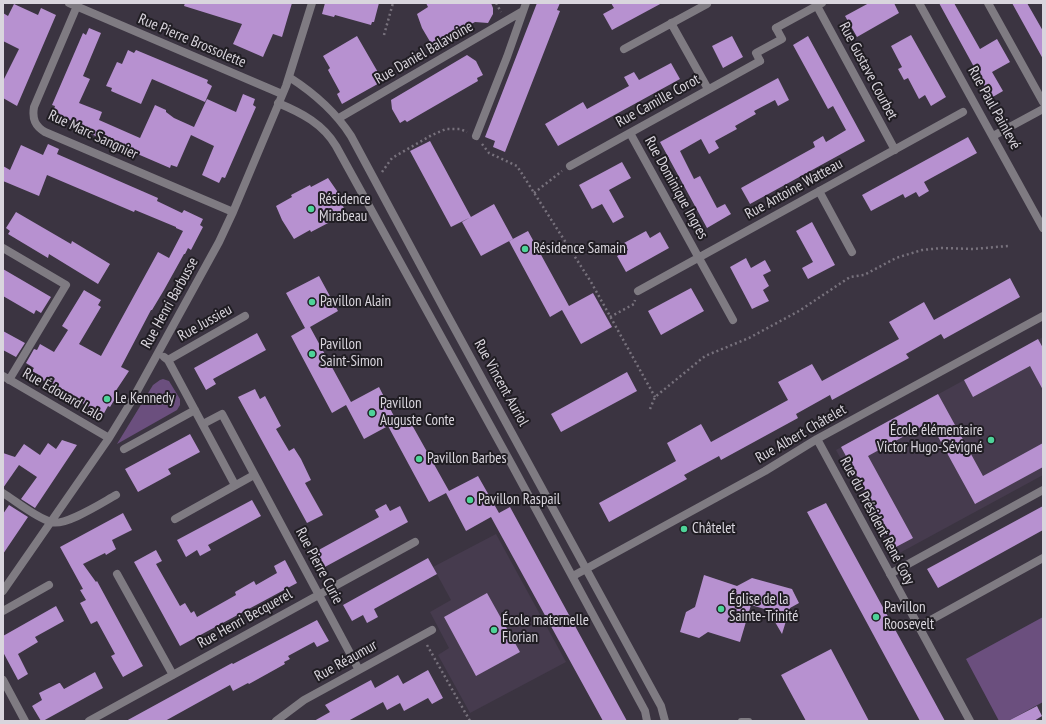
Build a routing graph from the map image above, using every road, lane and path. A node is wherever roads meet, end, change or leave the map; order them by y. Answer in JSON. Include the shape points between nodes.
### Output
{"nodes":[{"id":1,"x":69,"y":3,"type":"edge"},
{"id":2,"x":312,"y":3,"type":"edge"},
{"id":3,"x":393,"y":3,"type":"edge"},
{"id":4,"x":526,"y":3,"type":"edge"},
{"id":5,"x":920,"y":3,"type":"edge"},
{"id":6,"x":988,"y":3,"type":"edge"},
{"id":7,"x":707,"y":4,"type":"edge"},
{"id":8,"x":820,"y":4,"type":"edge"},
{"id":9,"x":77,"y":6,"type":"junction"},
{"id":10,"x":522,"y":11,"type":"junction"},
{"id":11,"x":672,"y":23,"type":"junction"},
{"id":12,"x":384,"y":35,"type":"dead end"},
{"id":13,"x":624,"y":49,"type":"dead end"},
{"id":14,"x":289,"y":77,"type":"junction"},
{"id":15,"x":708,"y":89,"type":"junction"},
{"id":16,"x":282,"y":94,"type":"junction"},
{"id":17,"x":1043,"y":102,"type":"edge"},
{"id":18,"x":278,"y":103,"type":"junction"},
{"id":19,"x":1043,"y":108,"type":"edge"},
{"id":20,"x":963,"y":112,"type":"dead end"},
{"id":21,"x":339,"y":118,"type":"junction"},
{"id":22,"x":630,"y":132,"type":"junction"},
{"id":23,"x":476,"y":136,"type":"junction"},
{"id":24,"x":993,"y":136,"type":"junction"},
{"id":25,"x":895,"y":150,"type":"junction"},
{"id":26,"x":570,"y":166,"type":"joint"},
{"id":27,"x":376,"y":181,"type":"junction"},
{"id":28,"x":819,"y":191,"type":"junction"},
{"id":29,"x":534,"y":193,"type":"junction"},
{"id":30,"x":233,"y":212,"type":"junction"},
{"id":31,"x":1043,"y":228,"type":"edge"},
{"id":32,"x":1008,"y":246,"type":"dead end"},
{"id":33,"x":3,"y":248,"type":"edge"},
{"id":34,"x":852,"y":252,"type":"dead end"},
{"id":35,"x":698,"y":258,"type":"junction"},
{"id":36,"x":638,"y":291,"type":"joint"},
{"id":37,"x":245,"y":316,"type":"dead end"},
{"id":38,"x":1043,"y":316,"type":"edge"},
{"id":39,"x":610,"y":317,"type":"junction"},
{"id":40,"x":732,"y":320,"type":"dead end"},
{"id":41,"x":158,"y":354,"type":"junction"},
{"id":42,"x":168,"y":360,"type":"junction"},
{"id":43,"x":6,"y":378,"type":"edge"},
{"id":44,"x":655,"y":397,"type":"junction"},
{"id":45,"x":650,"y":409,"type":"dead end"},
{"id":46,"x":195,"y":410,"type":"junction"},
{"id":47,"x":203,"y":424,"type":"junction"},
{"id":48,"x":109,"y":438,"type":"junction"},
{"id":49,"x":817,"y":439,"type":"junction"},
{"id":50,"x":124,"y":449,"type":"dead end"},
{"id":51,"x":254,"y":475,"type":"junction"},
{"id":52,"x":236,"y":486,"type":"junction"},
{"id":53,"x":1043,"y":490,"type":"edge"},
{"id":54,"x":3,"y":493,"type":"edge"},
{"id":55,"x":116,"y":495,"type":"dead end"},
{"id":56,"x":176,"y":519,"type":"dead end"},
{"id":57,"x":50,"y":522,"type":"junction"},
{"id":58,"x":416,"y":542,"type":"dead end"},
{"id":59,"x":1043,"y":558,"type":"edge"},
{"id":60,"x":586,"y":568,"type":"junction"},
{"id":61,"x":117,"y":574,"type":"dead end"},
{"id":62,"x":890,"y":574,"type":"junction"},
{"id":63,"x":573,"y":576,"type":"junction"},
{"id":64,"x":49,"y":585,"type":"dead end"},
{"id":65,"x":3,"y":591,"type":"edge"},
{"id":66,"x":319,"y":595,"type":"junction"},
{"id":67,"x":3,"y":611,"type":"edge"},
{"id":68,"x":918,"y":627,"type":"junction"},
{"id":69,"x":432,"y":630,"type":"dead end"},
{"id":70,"x":422,"y":635,"type":"junction"},
{"id":71,"x":359,"y":670,"type":"junction"},
{"id":72,"x":172,"y":675,"type":"junction"},
{"id":73,"x":3,"y":680,"type":"edge"},
{"id":74,"x":25,"y":721,"type":"edge"},
{"id":75,"x":89,"y":721,"type":"edge"},
{"id":76,"x":276,"y":721,"type":"edge"},
{"id":77,"x":470,"y":721,"type":"edge"},
{"id":78,"x":647,"y":721,"type":"edge"},
{"id":79,"x":665,"y":721,"type":"edge"},
{"id":80,"x":741,"y":721,"type":"edge"},
{"id":81,"x":749,"y":721,"type":"edge"},
{"id":82,"x":970,"y":721,"type":"edge"}],
"edges":[{"from":1,"to":9,"type":"street","name":"Rue Pierre Brossolette"},
{"from":2,"to":14,"type":"street","name":"Rue Henri Barbusse"},
{"from":3,"to":12,"type":"path"},
{"from":4,"to":10,"type":"street"},
{"from":5,"to":24,"type":"street","name":"Rue Paul Painlevé"},
{"from":6,"to":17,"type":"street"},
{"from":7,"to":11,"type":"street"},
{"from":8,"to":15,"type":"street","name":"Rue Camille Corot","via":[[776,28],[782,39],[756,53],[760,61]]},
{"from":8,"to":25,"type":"street","name":"Rue Gustave Courbet"},
{"from":9,"to":16,"type":"street","name":"Rue Pierre Brossolette"},
{"from":9,"to":30,"type":"street","name":"Rue Marc Sangnier","via":[[34,107],[33,114],[38,127]]},
{"from":10,"to":21,"type":"street","name":"Rue Daniel Balavoine"},
{"from":10,"to":23,"type":"street"},
{"from":11,"to":13,"type":"street"},
{"from":11,"to":15,"type":"street"},
{"from":14,"to":16,"type":"street","name":"Rue Henri Barbusse"},
{"from":14,"to":21,"type":"street","name":"Rue Vincent Auriol","via":[[318,97]]},
{"from":15,"to":22,"type":"street","name":"Rue Camille Corot"},
{"from":16,"to":18,"type":"street","name":"Rue Henri Barbusse"},
{"from":18,"to":30,"type":"street","name":"Rue Henri Barbusse"},
{"from":18,"to":63,"type":"street","name":"Rue Vincent Auriol","via":[[306,116],[333,140]]},
{"from":19,"to":24,"type":"street"},
{"from":20,"to":25,"type":"street","name":"Rue Antoine Watteau"},
{"from":21,"to":27,"type":"street","name":"Rue Vincent Auriol"},
{"from":22,"to":26,"type":"street","name":"Rue Camille Corot"},
{"from":22,"to":35,"type":"street","name":"Rue Dominique Ingres"},
{"from":23,"to":27,"type":"path","via":[[460,128],[446,129],[392,158]]},
{"from":23,"to":29,"type":"path","via":[[488,153],[517,166]]},
{"from":24,"to":31,"type":"street","name":"Rue Paul Painlevé"},
{"from":25,"to":28,"type":"street","name":"Rue Antoine Watteau"},
{"from":26,"to":29,"type":"path"},
{"from":27,"to":60,"type":"street","name":"Rue Vincent Auriol"},
{"from":28,"to":34,"type":"street"},
{"from":28,"to":35,"type":"street","name":"Rue Antoine Watteau"},
{"from":29,"to":39,"type":"path","via":[[591,282]]},
{"from":30,"to":41,"type":"street","name":"Rue Henri Barbusse"},
{"from":32,"to":44,"type":"path","via":[[922,250],[896,258],[864,275],[850,277],[799,311],[749,338],[705,356]]},
{"from":33,"to":43,"type":"street","via":[[66,285]]},
{"from":35,"to":36,"type":"street","name":"Rue Antoine Watteau"},
{"from":35,"to":40,"type":"street","name":"Rue Dominique Ingres"},
{"from":36,"to":39,"type":"path","via":[[634,304]]},
{"from":37,"to":42,"type":"street","name":"Rue Jussieu"},
{"from":38,"to":49,"type":"street","name":"Rue Albert Châtelet"},
{"from":39,"to":44,"type":"path"},
{"from":41,"to":42,"type":"street","name":"Rue Jussieu"},
{"from":41,"to":48,"type":"street","name":"Rue Henri Barbusse"},
{"from":42,"to":46,"type":"street"},
{"from":43,"to":48,"type":"street","name":"Rue Édouard Lalo"},
{"from":44,"to":45,"type":"path"},
{"from":46,"to":47,"type":"street"},
{"from":46,"to":50,"type":"street"},
{"from":47,"to":51,"type":"street","name":"Rue Pierre Curie","via":[[222,414]]},
{"from":47,"to":52,"type":"street"},
{"from":48,"to":57,"type":"street","name":"Rue Henri Barbusse"},
{"from":49,"to":60,"type":"street","name":"Rue Albert Châtelet","via":[[765,471]]},
{"from":49,"to":62,"type":"street","name":"Rue du Président René Coty"},
{"from":51,"to":52,"type":"street"},
{"from":51,"to":66,"type":"street","name":"Rue Pierre Curie"},
{"from":52,"to":56,"type":"street"},
{"from":53,"to":62,"type":"street"},
{"from":54,"to":57,"type":"street"},
{"from":55,"to":57,"type":"street","via":[[65,522]]},
{"from":57,"to":65,"type":"street","name":"Rue Henri Barbusse"},
{"from":58,"to":66,"type":"street","name":"Rue Henri Becquerel"},
{"from":59,"to":68,"type":"street"},
{"from":60,"to":63,"type":"street","name":"Rue Albert Châtelet"},
{"from":60,"to":79,"type":"street","name":"Rue Vincent Auriol","via":[[661,706]]},
{"from":61,"to":72,"type":"street"},
{"from":62,"to":68,"type":"street","name":"Rue du Président René Coty"},
{"from":63,"to":78,"type":"street","name":"Rue Vincent Auriol","via":[[645,711]]},
{"from":64,"to":67,"type":"street"},
{"from":66,"to":71,"type":"street","name":"Rue Pierre Curie"},
{"from":66,"to":72,"type":"street","name":"Rue Henri Becquerel"},
{"from":68,"to":82,"type":"street","name":"Rue du Président René Coty"},
{"from":69,"to":70,"type":"street","name":"Rue Réaumur"},
{"from":70,"to":71,"type":"street","name":"Rue Réaumur"},
{"from":70,"to":77,"type":"path"},
{"from":71,"to":76,"type":"street","name":"Rue Réaumur","via":[[304,700]]},
{"from":72,"to":75,"type":"street","name":"Rue Henri Becquerel"},
{"from":73,"to":74,"type":"street"},
{"from":80,"to":81,"type":"lane"}]}
